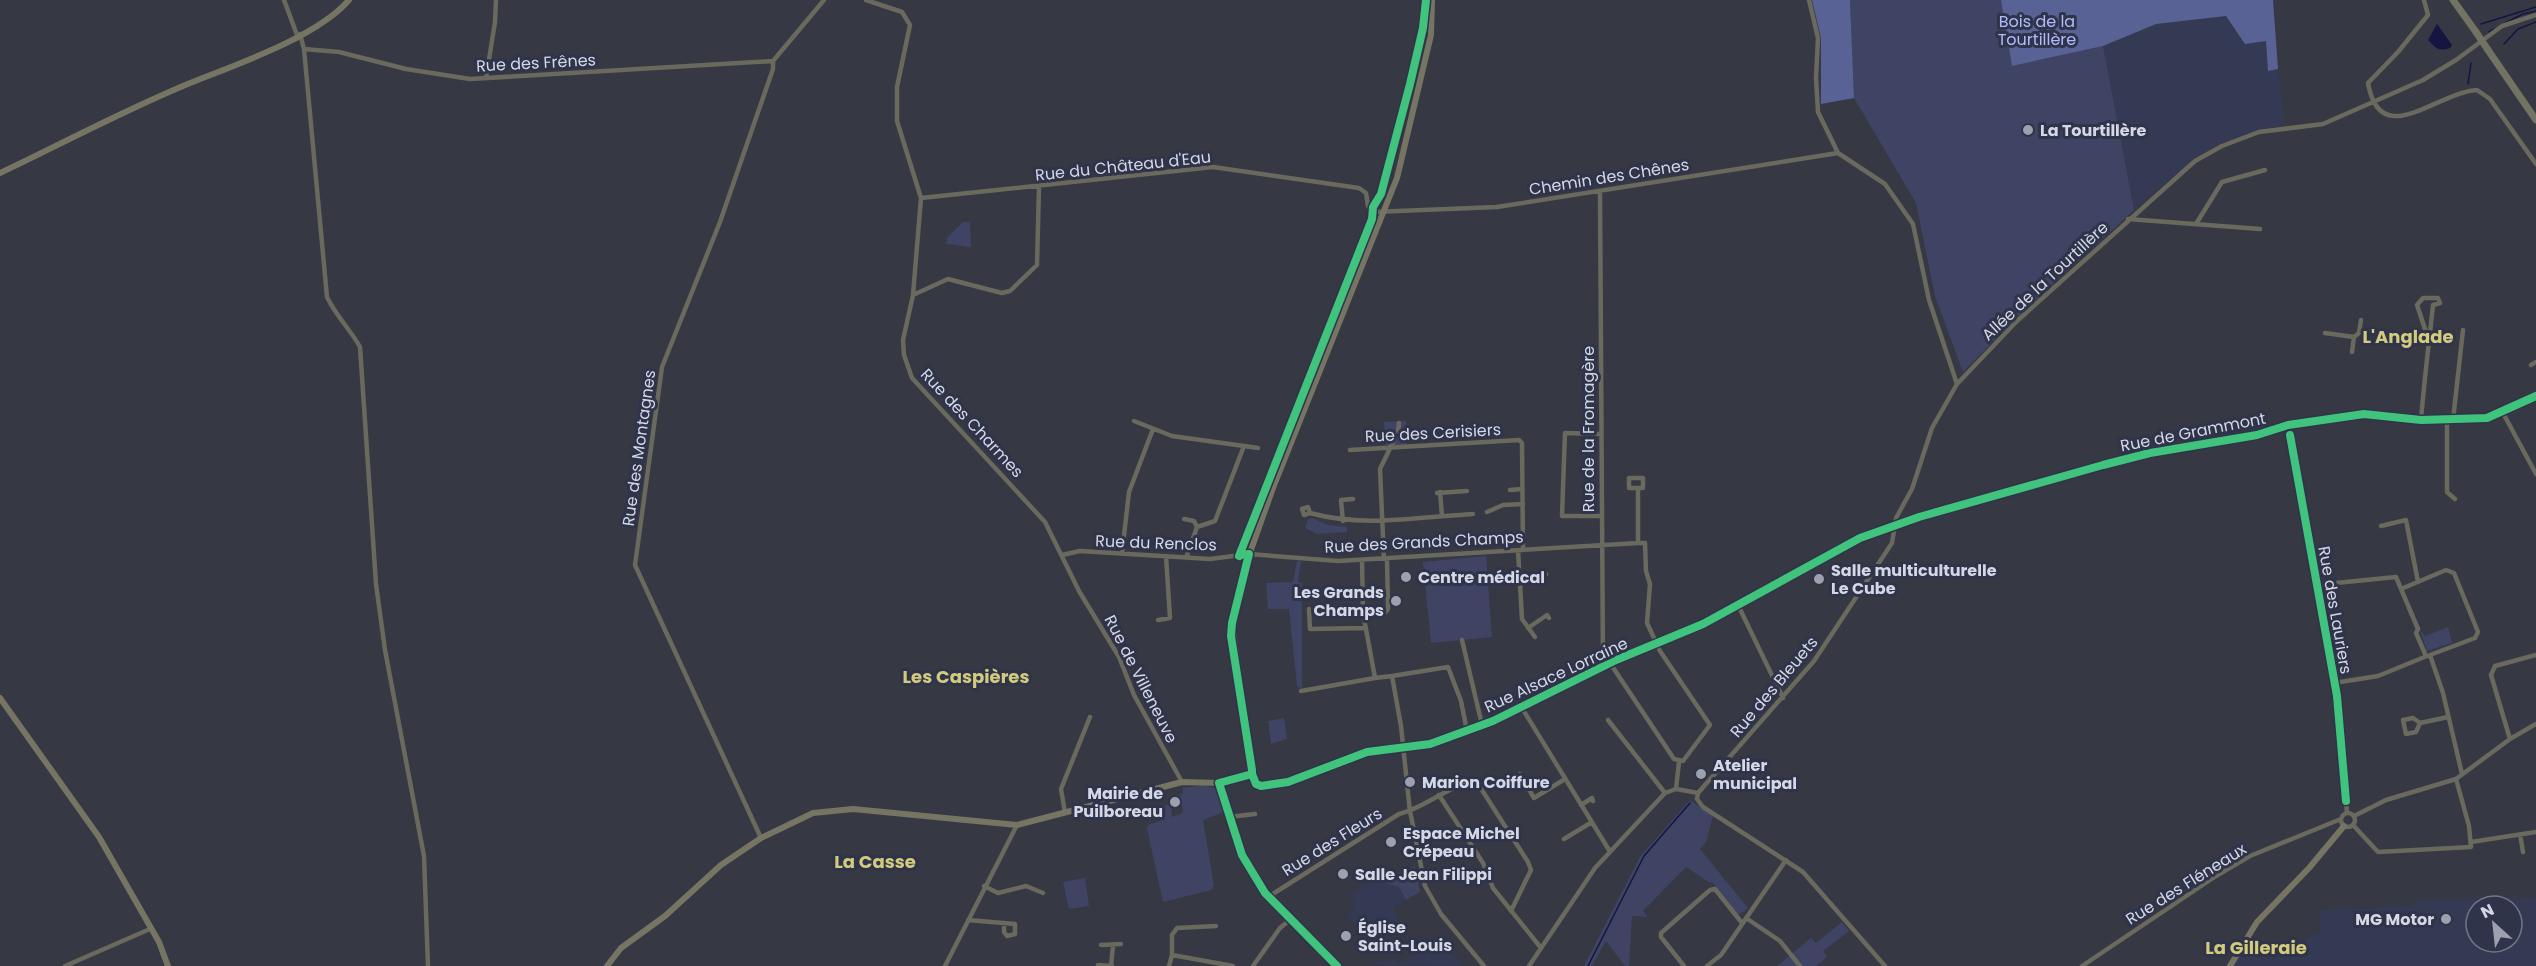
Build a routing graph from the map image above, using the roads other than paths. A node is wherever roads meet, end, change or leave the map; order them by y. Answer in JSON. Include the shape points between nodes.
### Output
{"nodes":[{"id":1,"x":285,"y":0,"type":"edge"},
{"id":2,"x":349,"y":0,"type":"edge"},
{"id":3,"x":496,"y":0,"type":"edge"},
{"id":4,"x":824,"y":0,"type":"edge"},
{"id":5,"x":866,"y":0,"type":"edge"},
{"id":6,"x":1432,"y":0,"type":"edge"},
{"id":7,"x":1809,"y":0,"type":"edge"},
{"id":8,"x":2424,"y":0,"type":"edge"},
{"id":9,"x":2453,"y":0,"type":"edge"},
{"id":10,"x":2536,"y":15,"type":"edge"},
{"id":11,"x":299,"y":34,"type":"junction"},
{"id":12,"x":304,"y":50,"type":"junction"},
{"id":13,"x":772,"y":61,"type":"junction"},
{"id":14,"x":486,"y":78,"type":"junction"},
{"id":15,"x":2373,"y":102,"type":"junction"},
{"id":16,"x":2536,"y":120,"type":"edge"},
{"id":17,"x":1838,"y":153,"type":"junction"},
{"id":18,"x":2536,"y":164,"type":"edge"},
{"id":19,"x":2265,"y":170,"type":"dead end"},
{"id":20,"x":0,"y":173,"type":"edge"},
{"id":21,"x":1040,"y":187,"type":"junction"},
{"id":22,"x":1600,"y":191,"type":"junction"},
{"id":23,"x":921,"y":198,"type":"junction"},
{"id":24,"x":1383,"y":212,"type":"junction"},
{"id":25,"x":2127,"y":219,"type":"junction"},
{"id":26,"x":2196,"y":224,"type":"junction"},
{"id":27,"x":2260,"y":229,"type":"dead end"},
{"id":28,"x":913,"y":295,"type":"junction"},
{"id":29,"x":2361,"y":320,"type":"dead end"},
{"id":30,"x":2463,"y":330,"type":"dead end"},
{"id":31,"x":2325,"y":333,"type":"dead end"},
{"id":32,"x":2354,"y":337,"type":"junction"},
{"id":33,"x":2429,"y":341,"type":"junction"},
{"id":34,"x":2352,"y":352,"type":"dead end"},
{"id":35,"x":1957,"y":384,"type":"junction"},
{"id":36,"x":2536,"y":396,"type":"edge"},
{"id":37,"x":2503,"y":413,"type":"junction"},
{"id":38,"x":2421,"y":420,"type":"junction"},
{"id":39,"x":2450,"y":420,"type":"junction"},
{"id":40,"x":1134,"y":421,"type":"dead end"},
{"id":41,"x":1399,"y":423,"type":"dead end"},
{"id":42,"x":2288,"y":425,"type":"junction"},
{"id":43,"x":1153,"y":429,"type":"junction"},
{"id":44,"x":1600,"y":434,"type":"junction"},
{"id":45,"x":1244,"y":446,"type":"junction"},
{"id":46,"x":1258,"y":448,"type":"dead end"},
{"id":47,"x":1390,"y":448,"type":"junction"},
{"id":48,"x":1350,"y":450,"type":"dead end"},
{"id":49,"x":2536,"y":474,"type":"edge"},
{"id":50,"x":1638,"y":488,"type":"dead end"},
{"id":51,"x":1522,"y":489,"type":"junction"},
{"id":52,"x":1510,"y":490,"type":"dead end"},
{"id":53,"x":1467,"y":491,"type":"dead end"},
{"id":54,"x":1353,"y":499,"type":"dead end"},
{"id":55,"x":2455,"y":499,"type":"dead end"},
{"id":56,"x":1523,"y":504,"type":"junction"},
{"id":57,"x":1487,"y":512,"type":"dead end"},
{"id":58,"x":1310,"y":513,"type":"dead end"},
{"id":59,"x":1473,"y":514,"type":"dead end"},
{"id":60,"x":1442,"y":516,"type":"junction"},
{"id":61,"x":1600,"y":516,"type":"junction"},
{"id":62,"x":1184,"y":519,"type":"dead end"},
{"id":63,"x":1343,"y":521,"type":"junction"},
{"id":64,"x":1382,"y":521,"type":"junction"},
{"id":65,"x":2381,"y":526,"type":"dead end"},
{"id":66,"x":1197,"y":527,"type":"junction"},
{"id":67,"x":1895,"y":528,"type":"junction"},
{"id":68,"x":1638,"y":543,"type":"junction"},
{"id":69,"x":1600,"y":544,"type":"junction"},
{"id":70,"x":1521,"y":550,"type":"junction"},
{"id":71,"x":1122,"y":553,"type":"junction"},
{"id":72,"x":1249,"y":554,"type":"junction"},
{"id":73,"x":1062,"y":555,"type":"junction"},
{"id":74,"x":1166,"y":556,"type":"junction"},
{"id":75,"x":1186,"y":558,"type":"junction"},
{"id":76,"x":1385,"y":559,"type":"junction"},
{"id":77,"x":1362,"y":560,"type":"junction"},
{"id":78,"x":1546,"y":574,"type":"dead end"},
{"id":79,"x":1518,"y":576,"type":"junction"},
{"id":80,"x":2418,"y":582,"type":"junction"},
{"id":81,"x":2316,"y":585,"type":"junction"},
{"id":82,"x":2401,"y":589,"type":"junction"},
{"id":83,"x":1738,"y":605,"type":"junction"},
{"id":84,"x":1309,"y":609,"type":"dead end"},
{"id":85,"x":1363,"y":613,"type":"junction"},
{"id":86,"x":1549,"y":618,"type":"dead end"},
{"id":87,"x":1158,"y":620,"type":"dead end"},
{"id":88,"x":1365,"y":627,"type":"junction"},
{"id":89,"x":1528,"y":628,"type":"junction"},
{"id":90,"x":1535,"y":637,"type":"dead end"},
{"id":91,"x":1462,"y":640,"type":"dead end"},
{"id":92,"x":1657,"y":644,"type":"junction"},
{"id":93,"x":2428,"y":655,"type":"junction"},
{"id":94,"x":2536,"y":655,"type":"edge"},
{"id":95,"x":1610,"y":663,"type":"junction"},
{"id":96,"x":1602,"y":667,"type":"junction"},
{"id":97,"x":1392,"y":676,"type":"junction"},
{"id":98,"x":1375,"y":678,"type":"junction"},
{"id":99,"x":2334,"y":683,"type":"junction"},
{"id":100,"x":1301,"y":691,"type":"dead end"},
{"id":101,"x":0,"y":698,"type":"edge"},
{"id":102,"x":1783,"y":698,"type":"junction"},
{"id":103,"x":1522,"y":708,"type":"junction"},
{"id":104,"x":1090,"y":717,"type":"dead end"},
{"id":105,"x":2448,"y":717,"type":"junction"},
{"id":106,"x":1608,"y":720,"type":"dead end"},
{"id":107,"x":2420,"y":723,"type":"dead end"},
{"id":108,"x":2536,"y":724,"type":"edge"},
{"id":109,"x":1482,"y":725,"type":"junction"},
{"id":110,"x":1467,"y":731,"type":"junction"},
{"id":111,"x":2510,"y":739,"type":"junction"},
{"id":112,"x":1403,"y":748,"type":"junction"},
{"id":113,"x":1679,"y":762,"type":"junction"},
{"id":114,"x":1252,"y":774,"type":"junction"},
{"id":115,"x":1520,"y":774,"type":"dead end"},
{"id":116,"x":2462,"y":774,"type":"junction"},
{"id":117,"x":1565,"y":778,"type":"junction"},
{"id":118,"x":2456,"y":779,"type":"junction"},
{"id":119,"x":1182,"y":782,"type":"junction"},
{"id":120,"x":1219,"y":783,"type":"junction"},
{"id":121,"x":1676,"y":789,"type":"junction"},
{"id":122,"x":1665,"y":793,"type":"junction"},
{"id":123,"x":1698,"y":793,"type":"junction"},
{"id":124,"x":1439,"y":795,"type":"junction"},
{"id":125,"x":1593,"y":801,"type":"dead end"},
{"id":126,"x":1581,"y":805,"type":"junction"},
{"id":127,"x":1410,"y":812,"type":"junction"},
{"id":128,"x":1065,"y":813,"type":"junction"},
{"id":129,"x":2347,"y":813,"type":"junction"},
{"id":130,"x":1255,"y":814,"type":"dead end"},
{"id":131,"x":2354,"y":816,"type":"junction"},
{"id":132,"x":1229,"y":817,"type":"junction"},
{"id":133,"x":1592,"y":822,"type":"junction"},
{"id":134,"x":2343,"y":823,"type":"junction"},
{"id":135,"x":1014,"y":825,"type":"junction"},
{"id":136,"x":2353,"y":825,"type":"junction"},
{"id":137,"x":2536,"y":832,"type":"edge"},
{"id":138,"x":2520,"y":834,"type":"junction"},
{"id":139,"x":761,"y":838,"type":"junction"},
{"id":140,"x":1564,"y":839,"type":"dead end"},
{"id":141,"x":2471,"y":842,"type":"junction"},
{"id":142,"x":1609,"y":850,"type":"junction"},
{"id":143,"x":2523,"y":852,"type":"dead end"},
{"id":144,"x":1786,"y":860,"type":"junction"},
{"id":145,"x":984,"y":886,"type":"junction"},
{"id":146,"x":1044,"y":893,"type":"dead end"},
{"id":147,"x":1268,"y":897,"type":"junction"},
{"id":148,"x":1511,"y":911,"type":"junction"},
{"id":149,"x":1292,"y":918,"type":"junction"},
{"id":150,"x":968,"y":920,"type":"junction"},
{"id":151,"x":1744,"y":921,"type":"junction"},
{"id":152,"x":1004,"y":923,"type":"dead end"},
{"id":153,"x":1215,"y":926,"type":"dead end"},
{"id":154,"x":150,"y":929,"type":"junction"},
{"id":155,"x":1121,"y":944,"type":"dead end"},
{"id":156,"x":1101,"y":945,"type":"dead end"},
{"id":157,"x":1113,"y":945,"type":"junction"},
{"id":158,"x":1541,"y":948,"type":"junction"},
{"id":159,"x":1172,"y":955,"type":"junction"},
{"id":160,"x":1098,"y":965,"type":"edge"},
{"id":161,"x":1798,"y":965,"type":"edge"},
{"id":162,"x":65,"y":966,"type":"edge"},
{"id":163,"x":168,"y":966,"type":"edge"},
{"id":164,"x":428,"y":966,"type":"edge"},
{"id":165,"x":607,"y":966,"type":"edge"},
{"id":166,"x":945,"y":966,"type":"edge"},
{"id":167,"x":1112,"y":966,"type":"edge"},
{"id":168,"x":1169,"y":966,"type":"edge"},
{"id":169,"x":1233,"y":966,"type":"edge"},
{"id":170,"x":1253,"y":966,"type":"edge"},
{"id":171,"x":1337,"y":966,"type":"edge"},
{"id":172,"x":1484,"y":966,"type":"edge"},
{"id":173,"x":1529,"y":966,"type":"edge"},
{"id":174,"x":1684,"y":966,"type":"edge"},
{"id":175,"x":1707,"y":966,"type":"edge"},
{"id":176,"x":1885,"y":966,"type":"edge"},
{"id":177,"x":2082,"y":966,"type":"edge"},
{"id":178,"x":2230,"y":966,"type":"edge"}],
"edges":[{"from":1,"to":11,"type":"street"},
{"from":2,"to":11,"type":"street","via":[[334,15]]},
{"from":3,"to":14,"type":"street"},
{"from":4,"to":13,"type":"street","name":"Rue des Montagnes"},
{"from":5,"to":23,"type":"street","via":[[902,12],[910,25],[897,87],[897,121]]},
{"from":6,"to":24,"type":"street","via":[[1431,35],[1397,178]]},
{"from":7,"to":17,"type":"street","via":[[1818,38],[1818,112]]},
{"from":8,"to":15,"type":"street","via":[[2428,15],[2368,83]]},
{"from":9,"to":16,"type":"main road","bridge":true},
{"from":10,"to":15,"type":"street","name":"Allée de la Tourtillère","via":[[2502,26],[2423,80]]},
{"from":11,"to":12,"type":"street"},
{"from":11,"to":20,"type":"street","via":[[251,60],[182,86]]},
{"from":12,"to":14,"type":"street","name":"Rue des Frênes","via":[[339,52],[395,67]]},
{"from":12,"to":164,"type":"street","via":[[327,297],[360,347],[376,584],[424,856]]},
{"from":13,"to":14,"type":"street","name":"Rue des Frênes"},
{"from":13,"to":139,"type":"street","name":"Rue des Montagnes","via":[[773,69],[720,222],[662,368],[635,565]]},
{"from":15,"to":18,"type":"street","via":[[2380,112],[2402,116],[2477,90],[2490,99]]},
{"from":15,"to":25,"type":"street","name":"Allée de la Tourtillère","via":[[2323,124],[2259,132],[2222,146],[2204,156]]},
{"from":17,"to":22,"type":"street","name":"Chemin des Chênes"},
{"from":17,"to":35,"type":"street","via":[[1885,184],[1913,224],[1929,300]]},
{"from":19,"to":26,"type":"street","via":[[2222,182]]},
{"from":21,"to":23,"type":"street","name":"Rue du Château d'Eau"},
{"from":21,"to":24,"type":"street","name":"Rue du Château d'Eau","via":[[1213,167],[1359,188],[1366,193],[1372,212]]},
{"from":21,"to":28,"type":"street","via":[[1037,265],[1010,291],[1002,293],[948,279]]},
{"from":22,"to":24,"type":"street","name":"Chemin des Chênes","via":[[1497,207]]},
{"from":22,"to":44,"type":"street","name":"Rue de la Fromagère"},
{"from":23,"to":28,"type":"street","name":"Rue des Charmes"},
{"from":24,"to":72,"type":"street"},
{"from":25,"to":26,"type":"street"},
{"from":25,"to":35,"type":"street","name":"Allée de la Tourtillère","via":[[2017,321]]},
{"from":26,"to":27,"type":"street"},
{"from":28,"to":73,"type":"street","name":"Rue des Charmes","via":[[903,340],[912,378],[1035,509]]},
{"from":29,"to":32,"type":"street","via":[[2359,333]]},
{"from":30,"to":39,"type":"street"},
{"from":31,"to":32,"type":"street"},
{"from":32,"to":34,"type":"street"},
{"from":33,"to":33,"type":"street","via":[[2433,305],[2440,302],[2439,298],[2420,300],[2417,308]]},
{"from":33,"to":38,"type":"street"},
{"from":35,"to":67,"type":"street","name":"Allée de la Tourtillère","via":[[1932,428]]},
{"from":36,"to":37,"type":"street","name":"Rue de Grammont"},
{"from":37,"to":39,"type":"street","name":"Rue de Grammont"},
{"from":37,"to":49,"type":"street"},
{"from":38,"to":39,"type":"street","name":"Rue de Grammont"},
{"from":38,"to":42,"type":"street","name":"Rue de Grammont","via":[[2364,414]]},
{"from":39,"to":55,"type":"street","via":[[2447,492]]},
{"from":40,"to":43,"type":"street"},
{"from":41,"to":47,"type":"street"},
{"from":42,"to":67,"type":"street","name":"Rue de Grammont","via":[[2257,435],[2103,465],[1918,517]]},
{"from":42,"to":81,"type":"street","name":"Rue des Lauriers"},
{"from":43,"to":45,"type":"street","via":[[1172,436]]},
{"from":43,"to":71,"type":"street","via":[[1129,492]]},
{"from":44,"to":61,"type":"street","name":"Rue de la Fromagère"},
{"from":44,"to":61,"type":"street","via":[[1565,433],[1562,516]]},
{"from":45,"to":46,"type":"street"},
{"from":45,"to":66,"type":"street","via":[[1215,521]]},
{"from":47,"to":48,"type":"street","name":"Rue des Cerisiers"},
{"from":47,"to":51,"type":"street","name":"Rue des Cerisiers","via":[[1517,440],[1522,443]]},
{"from":47,"to":64,"type":"street","via":[[1380,469]]},
{"from":50,"to":68,"type":"street"},
{"from":51,"to":52,"type":"street"},
{"from":51,"to":56,"type":"street"},
{"from":53,"to":60,"type":"street","via":[[1438,493]]},
{"from":54,"to":63,"type":"street","via":[[1341,500]]},
{"from":56,"to":57,"type":"street","via":[[1503,505]]},
{"from":56,"to":70,"type":"street"},
{"from":58,"to":63,"type":"street"},
{"from":59,"to":60,"type":"street"},
{"from":60,"to":64,"type":"street"},
{"from":61,"to":69,"type":"street","name":"Rue de la Fromagère"},
{"from":62,"to":66,"type":"street","via":[[1194,521]]},
{"from":63,"to":64,"type":"street"},
{"from":64,"to":76,"type":"street"},
{"from":65,"to":80,"type":"street","via":[[2406,520]]},
{"from":66,"to":75,"type":"street"},
{"from":67,"to":83,"type":"street","name":"Rue Alsace Lorraine","via":[[1874,532],[1844,546]]},
{"from":67,"to":102,"type":"street","name":"Rue des Bleuets","via":[[1892,543],[1814,661]]},
{"from":68,"to":69,"type":"street","name":"Rue des Grands Champs"},
{"from":68,"to":92,"type":"street","via":[[1645,543],[1650,584],[1647,623]]},
{"from":69,"to":70,"type":"street","name":"Rue des Grands Champs"},
{"from":69,"to":96,"type":"street","name":"Rue de la Fromagère"},
{"from":70,"to":76,"type":"street","name":"Rue des Grands Champs"},
{"from":70,"to":79,"type":"street"},
{"from":71,"to":73,"type":"street","name":"Rue du Renclos","via":[[1071,551]]},
{"from":71,"to":74,"type":"street","name":"Rue du Renclos"},
{"from":72,"to":75,"type":"street","name":"Rue du Renclos"},
{"from":72,"to":77,"type":"street","name":"Rue des Grands Champs"},
{"from":72,"to":114,"type":"street","via":[[1231,636]]},
{"from":73,"to":119,"type":"street","name":"Rue de Villeneuve"},
{"from":74,"to":75,"type":"street","name":"Rue du Renclos"},
{"from":74,"to":87,"type":"street","via":[[1170,618]]},
{"from":76,"to":77,"type":"street","name":"Rue des Grands Champs"},
{"from":76,"to":85,"type":"street","via":[[1388,609],[1385,613]]},
{"from":77,"to":85,"type":"street"},
{"from":78,"to":79,"type":"street"},
{"from":79,"to":89,"type":"street","via":[[1522,619]]},
{"from":80,"to":82,"type":"street"},
{"from":80,"to":93,"type":"street","via":[[2446,570],[2454,573],[2478,632],[2475,638]]},
{"from":81,"to":82,"type":"street","via":[[2396,577]]},
{"from":81,"to":99,"type":"street","name":"Rue des Lauriers"},
{"from":82,"to":93,"type":"street"},
{"from":83,"to":92,"type":"street","name":"Rue Alsace Lorraine"},
{"from":83,"to":102,"type":"street"},
{"from":84,"to":88,"type":"street","via":[[1310,629]]},
{"from":85,"to":88,"type":"street"},
{"from":86,"to":89,"type":"street","via":[[1546,615]]},
{"from":88,"to":98,"type":"street"},
{"from":89,"to":90,"type":"street"},
{"from":91,"to":109,"type":"street"},
{"from":92,"to":95,"type":"street","name":"Rue Alsace Lorraine"},
{"from":92,"to":113,"type":"street","via":[[1710,725],[1695,748]]},
{"from":93,"to":99,"type":"street","via":[[2378,676]]},
{"from":93,"to":105,"type":"street"},
{"from":94,"to":111,"type":"street","via":[[2495,666],[2491,675]]},
{"from":95,"to":96,"type":"street","name":"Rue Alsace Lorraine"},
{"from":95,"to":113,"type":"street"},
{"from":96,"to":103,"type":"street","name":"Rue Alsace Lorraine"},
{"from":97,"to":98,"type":"street"},
{"from":97,"to":110,"type":"street","via":[[1448,667]]},
{"from":97,"to":112,"type":"street"},
{"from":98,"to":100,"type":"street"},
{"from":99,"to":129,"type":"street","name":"Rue des Lauriers"},
{"from":101,"to":154,"type":"street","via":[[99,837]]},
{"from":102,"to":123,"type":"street","name":"Rue des Bleuets"},
{"from":103,"to":109,"type":"street","name":"Rue Alsace Lorraine"},
{"from":103,"to":117,"type":"street"},
{"from":104,"to":128,"type":"street","via":[[1061,789]]},
{"from":105,"to":107,"type":"street"},
{"from":105,"to":116,"type":"street"},
{"from":106,"to":122,"type":"street"},
{"from":108,"to":111,"type":"street"},
{"from":109,"to":110,"type":"street","name":"Rue Alsace Lorraine"},
{"from":110,"to":112,"type":"street","name":"Rue Alsace Lorraine","via":[[1430,744]]},
{"from":111,"to":116,"type":"street"},
{"from":112,"to":114,"type":"street","name":"Rue Alsace Lorraine","via":[[1367,752],[1288,782],[1265,786],[1256,784]]},
{"from":112,"to":127,"type":"street"},
{"from":113,"to":121,"type":"street"},
{"from":114,"to":120,"type":"street"},
{"from":115,"to":117,"type":"street","via":[[1534,798]]},
{"from":116,"to":118,"type":"street"},
{"from":117,"to":126,"type":"street"},
{"from":118,"to":131,"type":"street","via":[[2386,800]]},
{"from":118,"to":141,"type":"street"},
{"from":119,"to":120,"type":"street"},
{"from":119,"to":128,"type":"street"},
{"from":120,"to":132,"type":"street"},
{"from":121,"to":122,"type":"street"},
{"from":121,"to":123,"type":"street"},
{"from":122,"to":142,"type":"street"},
{"from":123,"to":144,"type":"street","via":[[1703,807]]},
{"from":124,"to":127,"type":"street","name":"Rue des Fleurs"},
{"from":124,"to":148,"type":"street","via":[[1483,863],[1493,888]]},
{"from":124,"to":148,"type":"street","name":"Rue des Fleurs","via":[[1469,782],[1480,787],[1528,862],[1530,877]]},
{"from":125,"to":126,"type":"street","via":[[1592,798]]},
{"from":126,"to":133,"type":"street"},
{"from":127,"to":147,"type":"street","name":"Rue des Fleurs","via":[[1399,814],[1350,843]]},
{"from":127,"to":172,"type":"street","via":[[1425,886],[1441,914]]},
{"from":128,"to":135,"type":"street"},
{"from":129,"to":131,"type":"street"},
{"from":129,"to":134,"type":"street"},
{"from":130,"to":132,"type":"street"},
{"from":131,"to":136,"type":"street"},
{"from":132,"to":147,"type":"street","via":[[1242,855]]},
{"from":133,"to":140,"type":"street"},
{"from":133,"to":142,"type":"street"},
{"from":134,"to":136,"type":"street"},
{"from":134,"to":177,"type":"street","name":"Rue des Fléneaux","via":[[2261,852],[2216,876]]},
{"from":134,"to":178,"type":"street","via":[[2309,868],[2257,922]]},
{"from":135,"to":139,"type":"street","via":[[840,808],[804,816]]},
{"from":135,"to":145,"type":"street"},
{"from":136,"to":141,"type":"street","via":[[2380,852],[2471,847]]},
{"from":137,"to":138,"type":"street"},
{"from":138,"to":141,"type":"street"},
{"from":138,"to":143,"type":"street"},
{"from":139,"to":165,"type":"street","via":[[721,865],[621,948]]},
{"from":142,"to":158,"type":"street"},
{"from":144,"to":151,"type":"street"},
{"from":144,"to":176,"type":"street","via":[[1803,872]]},
{"from":145,"to":146,"type":"street","via":[[998,893],[1026,886]]},
{"from":145,"to":150,"type":"street"},
{"from":147,"to":149,"type":"street"},
{"from":148,"to":158,"type":"street"},
{"from":149,"to":170,"type":"street","via":[[1280,928]]},
{"from":149,"to":171,"type":"street"},
{"from":150,"to":152,"type":"street"},
{"from":150,"to":166,"type":"street"},
{"from":151,"to":161,"type":"street","via":[[1780,941]]},
{"from":151,"to":174,"type":"street","via":[[1715,890],[1710,890],[1661,933]]},
{"from":151,"to":175,"type":"street","via":[[1721,955]]},
{"from":153,"to":159,"type":"street","via":[[1177,928],[1172,935]]},
{"from":154,"to":162,"type":"street"},
{"from":154,"to":163,"type":"street"},
{"from":155,"to":157,"type":"street"},
{"from":156,"to":157,"type":"street"},
{"from":157,"to":167,"type":"street"},
{"from":158,"to":173,"type":"street"},
{"from":159,"to":168,"type":"street"},
{"from":159,"to":169,"type":"street"},
{"from":160,"to":167,"type":"street"}]}
